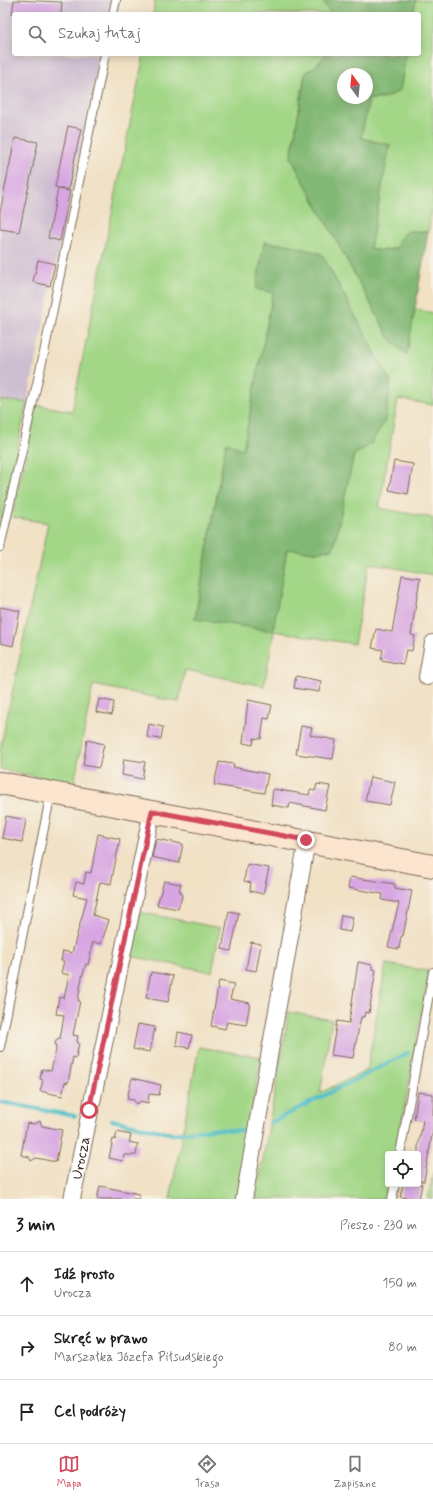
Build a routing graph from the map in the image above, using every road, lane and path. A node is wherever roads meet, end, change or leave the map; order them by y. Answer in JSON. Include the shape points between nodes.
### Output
{"nodes":[{"id":1,"x":116,"y":0,"type":"edge"},
{"id":2,"x":113,"y":12,"type":"edge"},
{"id":3,"x":105,"y":56,"type":"edge"},
{"id":4,"x":0,"y":547,"type":"edge"},
{"id":5,"x":433,"y":643,"type":"edge"},
{"id":6,"x":427,"y":677,"type":"dead end"},
{"id":7,"x":0,"y":783,"type":"edge"},
{"id":8,"x":51,"y":793,"type":"junction"},
{"id":9,"x":152,"y":811,"type":"junction"},
{"id":10,"x":306,"y":840,"type":"junction"},
{"id":11,"x":433,"y":866,"type":"edge"},
{"id":12,"x":433,"y":972,"type":"edge"},
{"id":13,"x":0,"y":1047,"type":"edge"},
{"id":14,"x":401,"y":1151,"type":"edge"},
{"id":15,"x":394,"y":1187,"type":"edge"},
{"id":16,"x":72,"y":1199,"type":"edge"},
{"id":17,"x":244,"y":1199,"type":"edge"},
{"id":18,"x":392,"y":1199,"type":"edge"}],
"edges":[{"from":1,"to":2,"type":"lane"},
{"from":3,"to":4,"type":"lane","via":[[44,352]]},
{"from":5,"to":6,"type":"street"},
{"from":7,"to":8,"type":"street"},
{"from":8,"to":9,"type":"street"},
{"from":8,"to":13,"type":"lane"},
{"from":9,"to":10,"type":"street"},
{"from":9,"to":16,"type":"street","name":"Urocza"},
{"from":10,"to":11,"type":"street"},
{"from":10,"to":17,"type":"street"},
{"from":12,"to":14,"type":"lane"},
{"from":15,"to":18,"type":"lane"}]}
